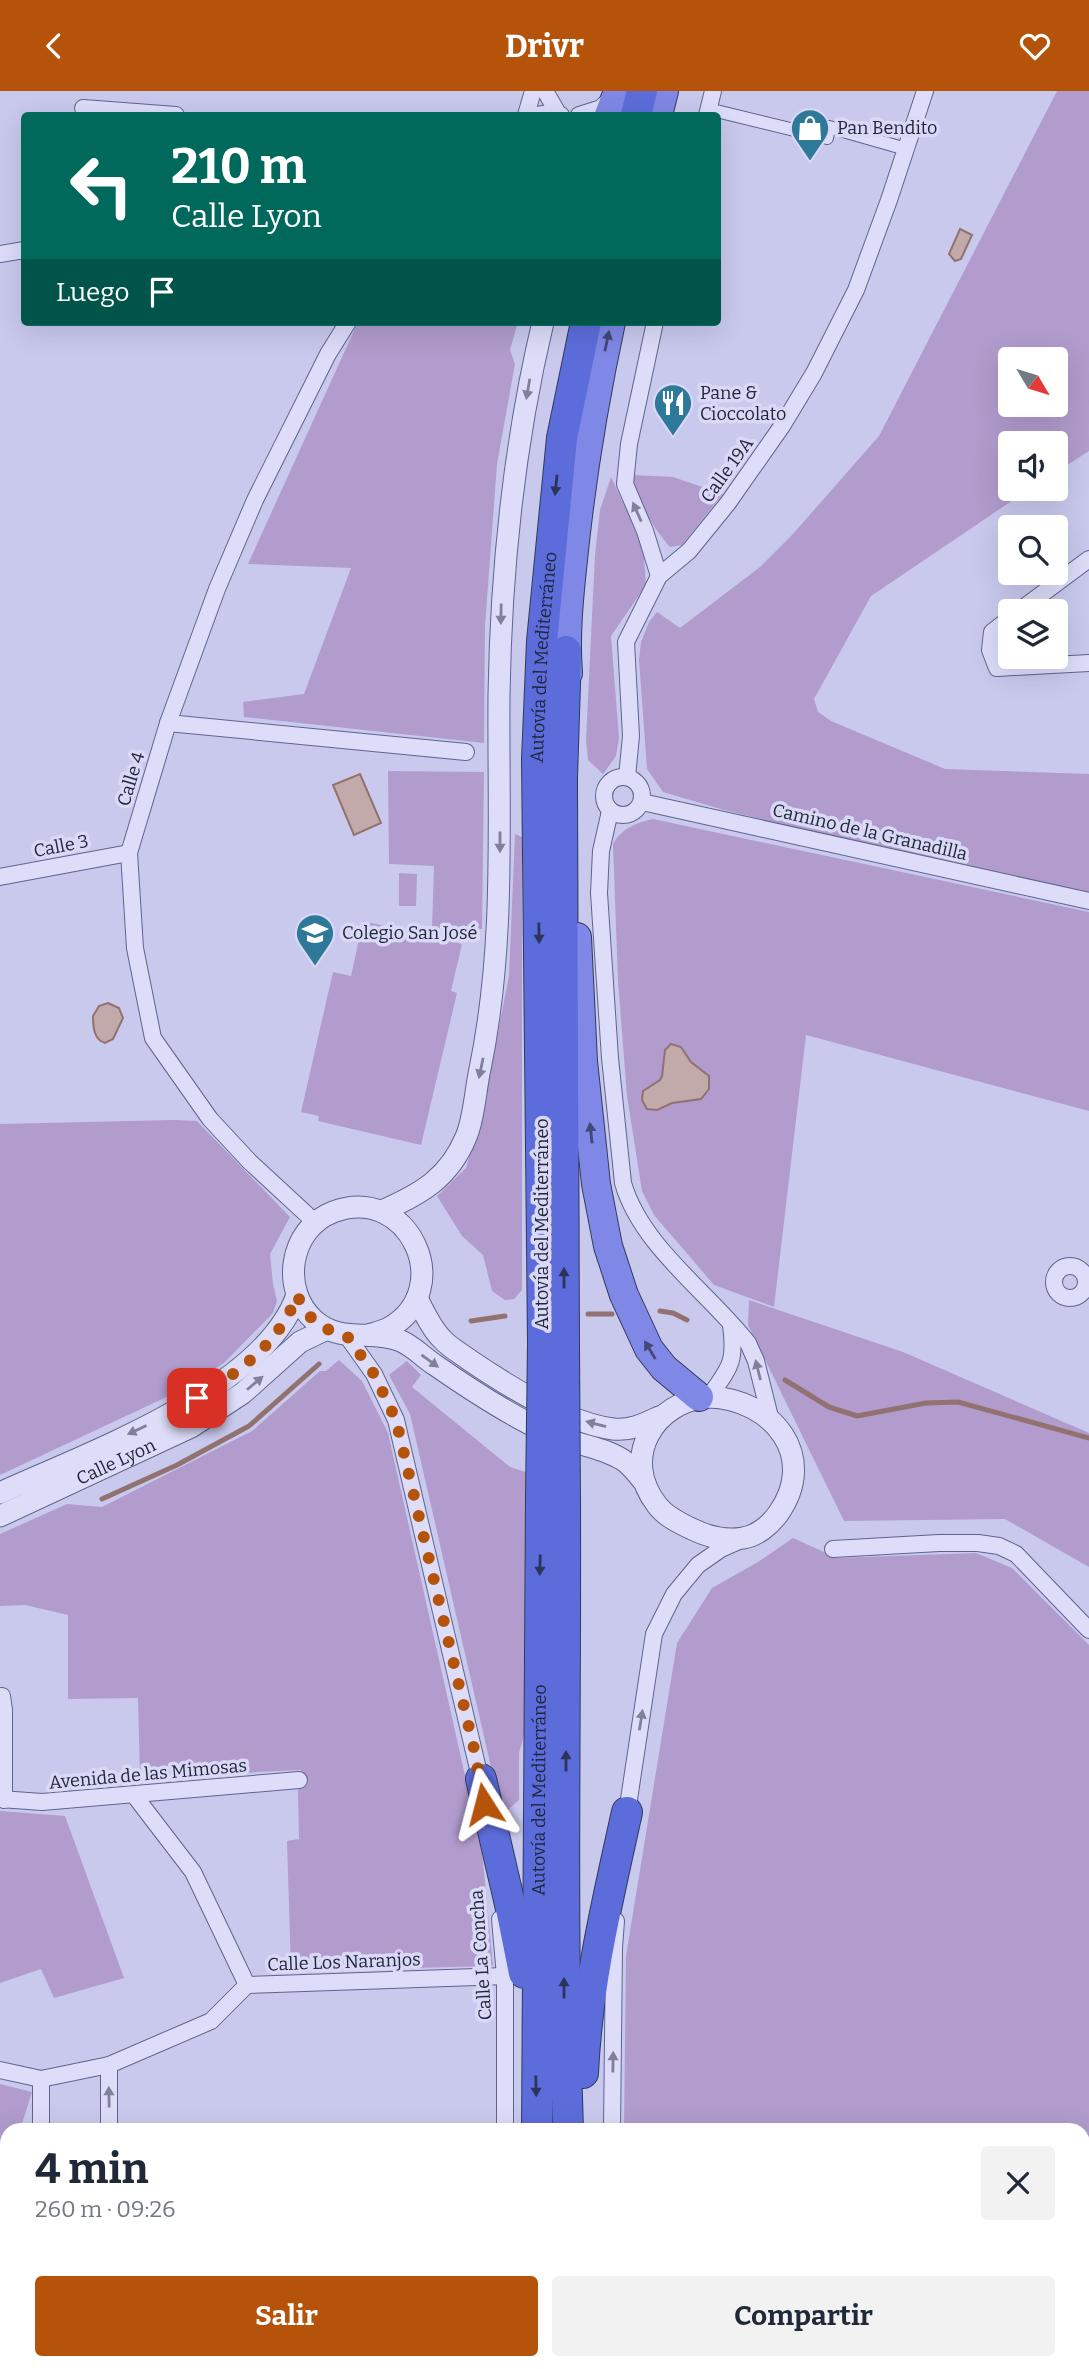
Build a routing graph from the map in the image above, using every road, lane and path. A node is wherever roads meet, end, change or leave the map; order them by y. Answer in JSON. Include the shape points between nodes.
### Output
{"nodes":[{"id":1,"x":533,"y":91,"type":"edge"},
{"id":2,"x":545,"y":91,"type":"edge"},
{"id":3,"x":617,"y":91,"type":"edge"},
{"id":4,"x":642,"y":91,"type":"edge"},
{"id":5,"x":664,"y":91,"type":"edge"},
{"id":6,"x":713,"y":91,"type":"edge"},
{"id":7,"x":925,"y":91,"type":"edge"},
{"id":8,"x":83,"y":108,"type":"dead end"},
{"id":9,"x":136,"y":112,"type":"edge"},
{"id":10,"x":527,"y":112,"type":"edge"},
{"id":11,"x":558,"y":112,"type":"edge"},
{"id":12,"x":587,"y":112,"type":"edge"},
{"id":13,"x":610,"y":112,"type":"edge"},
{"id":14,"x":637,"y":112,"type":"edge"},
{"id":15,"x":659,"y":112,"type":"edge"},
{"id":16,"x":708,"y":112,"type":"edge"},
{"id":17,"x":721,"y":115,"type":"edge"},
{"id":18,"x":906,"y":149,"type":"junction"},
{"id":19,"x":21,"y":250,"type":"edge"},
{"id":20,"x":0,"y":254,"type":"edge"},
{"id":21,"x":346,"y":326,"type":"edge"},
{"id":22,"x":541,"y":326,"type":"edge"},
{"id":23,"x":585,"y":326,"type":"edge"},
{"id":24,"x":610,"y":326,"type":"edge"},
{"id":25,"x":654,"y":326,"type":"edge"},
{"id":26,"x":1089,"y":559,"type":"edge"},
{"id":27,"x":659,"y":576,"type":"junction"},
{"id":28,"x":1035,"y":599,"type":"edge"},
{"id":29,"x":998,"y":627,"type":"edge"},
{"id":30,"x":566,"y":651,"type":"junction"},
{"id":31,"x":1089,"y":663,"type":"edge"},
{"id":32,"x":1068,"y":664,"type":"edge"},
{"id":33,"x":998,"y":668,"type":"edge"},
{"id":34,"x":168,"y":723,"type":"junction"},
{"id":35,"x":466,"y":752,"type":"dead end"},
{"id":36,"x":627,"y":777,"type":"junction"},
{"id":37,"x":642,"y":802,"type":"junction"},
{"id":38,"x":610,"y":811,"type":"junction"},
{"id":39,"x":129,"y":853,"type":"junction"},
{"id":40,"x":0,"y":877,"type":"edge"},
{"id":41,"x":1089,"y":901,"type":"edge"},
{"id":42,"x":382,"y":1211,"type":"junction"},
{"id":43,"x":315,"y":1222,"type":"junction"},
{"id":44,"x":297,"y":1295,"type":"junction"},
{"id":45,"x":417,"y":1298,"type":"junction"},
{"id":46,"x":731,"y":1325,"type":"junction"},
{"id":47,"x":337,"y":1333,"type":"junction"},
{"id":48,"x":369,"y":1335,"type":"junction"},
{"id":49,"x":553,"y":1345,"type":"junction"},
{"id":50,"x":704,"y":1397,"type":"junction"},
{"id":51,"x":661,"y":1416,"type":"junction"},
{"id":52,"x":771,"y":1422,"type":"junction"},
{"id":53,"x":645,"y":1483,"type":"junction"},
{"id":54,"x":0,"y":1493,"type":"edge"},
{"id":55,"x":553,"y":1499,"type":"junction"},
{"id":56,"x":0,"y":1515,"type":"edge"},
{"id":57,"x":744,"y":1538,"type":"junction"},
{"id":58,"x":833,"y":1549,"type":"dead end"},
{"id":59,"x":1089,"y":1630,"type":"edge"},
{"id":60,"x":2,"y":1696,"type":"edge"},
{"id":61,"x":481,"y":1779,"type":"junction"},
{"id":62,"x":299,"y":1780,"type":"dead end"},
{"id":63,"x":134,"y":1795,"type":"junction"},
{"id":64,"x":2,"y":1800,"type":"edge"},
{"id":65,"x":627,"y":1812,"type":"junction"},
{"id":66,"x":505,"y":1976,"type":"junction"},
{"id":67,"x":247,"y":1985,"type":"junction"},
{"id":68,"x":536,"y":2036,"type":"junction"},
{"id":69,"x":108,"y":2065,"type":"junction"},
{"id":70,"x":0,"y":2070,"type":"edge"},
{"id":71,"x":41,"y":2078,"type":"junction"},
{"id":72,"x":41,"y":2123,"type":"edge"},
{"id":73,"x":109,"y":2123,"type":"edge"},
{"id":74,"x":505,"y":2123,"type":"edge"},
{"id":75,"x":537,"y":2123,"type":"edge"},
{"id":76,"x":568,"y":2123,"type":"edge"},
{"id":77,"x":583,"y":2123,"type":"edge"},
{"id":78,"x":612,"y":2123,"type":"edge"}],
"edges":[{"from":1,"to":10,"type":"street"},
{"from":2,"to":11,"type":"street"},
{"from":3,"to":12,"type":"street","via":[[601,107]]},
{"from":3,"to":13,"type":"highway"},
{"from":4,"to":14,"type":"highway"},
{"from":5,"to":15,"type":"highway"},
{"from":6,"to":16,"type":"street"},
{"from":7,"to":18,"type":"street","name":"Calle 19A"},
{"from":8,"to":9,"type":"street"},
{"from":17,"to":18,"type":"street","via":[[827,138],[830,127]]},
{"from":18,"to":27,"type":"street","name":"Calle 19A","via":[[856,290],[814,373],[728,503],[689,551]]},
{"from":19,"to":20,"type":"street"},
{"from":21,"to":34,"type":"street","name":"Calle 4","via":[[255,499]]},
{"from":22,"to":42,"type":"street","one_way":true,"via":[[514,469],[502,582],[500,904],[484,1055],[467,1135],[453,1161],[435,1183]]},
{"from":23,"to":49,"type":"highway","name":"Autovía del Mediterráneo","one_way":true,"via":[[562,438],[543,627],[537,746]]},
{"from":30,"to":24,"type":"highway","name":"Autovía del Mediterráneo","one_way":true,"via":[[576,532]]},
{"from":27,"to":25,"type":"street","one_way":true,"via":[[625,484]]},
{"from":26,"to":28,"type":"street"},
{"from":27,"to":36,"type":"street","via":[[626,642],[631,736]]},
{"from":29,"to":33,"type":"street","via":[[992,632],[990,650]]},
{"from":49,"to":30,"type":"highway","name":"Autovía del Mediterráneo","one_way":true},
{"from":50,"to":30,"type":"highway","one_way":true,"via":[[663,1368],[649,1349],[608,1246],[596,1184],[579,1009],[576,761]]},
{"from":31,"to":32,"type":"street"},
{"from":34,"to":35,"type":"street"},
{"from":34,"to":39,"type":"street","name":"Calle 4"},
{"from":36,"to":37,"type":"street","via":[[642,789]]},
{"from":36,"to":38,"type":"street","via":[[606,787],[604,800]]},
{"from":37,"to":38,"type":"street","via":[[628,815]]},
{"from":37,"to":41,"type":"street","name":"Camino de la Granadilla"},
{"from":38,"to":46,"type":"street","via":[[601,851],[599,893],[623,1183],[638,1218]]},
{"from":39,"to":40,"type":"street","name":"Calle 3"},
{"from":39,"to":43,"type":"street","name":"Calle 4","via":[[135,949],[153,1038],[209,1119]]},
{"from":42,"to":43,"type":"street","via":[[347,1207]]},
{"from":42,"to":45,"type":"street","via":[[400,1222],[421,1257]]},
{"from":43,"to":44,"type":"street","via":[[302,1237],[295,1256]]},
{"from":44,"to":47,"type":"street","via":[[314,1321]]},
{"from":44,"to":54,"type":"street","name":"Calle Lyon","one_way":true,"via":[[291,1313],[271,1341],[219,1385],[143,1427]]},
{"from":45,"to":48,"type":"street","via":[[389,1328]]},
{"from":51,"to":45,"type":"street","one_way":true,"via":[[636,1428],[615,1429],[556,1409],[452,1347],[435,1330]]},
{"from":46,"to":50,"type":"street","via":[[733,1360]]},
{"from":52,"to":46,"type":"street","one_way":true,"via":[[752,1352]]},
{"from":47,"to":48,"type":"street"},
{"from":56,"to":47,"type":"street","name":"Calle Lyon","one_way":true,"via":[[191,1427],[243,1393],[300,1342]]},
{"from":47,"to":61,"type":"street","name":"Calle La Concha","via":[[374,1374],[396,1420]]},
{"from":48,"to":53,"type":"street","one_way":true,"via":[[405,1342],[513,1415],[550,1434],[621,1459]]},
{"from":49,"to":55,"type":"highway","name":"Autovía del Mediterráneo","bridge":true},
{"from":50,"to":51,"type":"street","via":[[681,1402]]},
{"from":50,"to":52,"type":"street","via":[[742,1402]]},
{"from":51,"to":53,"type":"street","via":[[644,1445]]},
{"from":52,"to":57,"type":"street","via":[[791,1451],[792,1485],[774,1520]]},
{"from":53,"to":57,"type":"street","via":[[664,1513],[682,1524],[704,1535]]},
{"from":55,"to":68,"type":"highway","name":"Autovía del Mediterráneo","one_way":true},
{"from":76,"to":55,"type":"highway","name":"Autovía del Mediterráneo","one_way":true,"via":[[566,1697]]},
{"from":65,"to":57,"type":"street","one_way":true,"via":[[654,1635],[674,1594],[698,1565]]},
{"from":58,"to":59,"type":"street","via":[[939,1543],[999,1546],[1016,1554]]},
{"from":60,"to":64,"type":"street"},
{"from":61,"to":66,"type":"street","name":"Calle La Concha"},
{"from":61,"to":68,"type":"highway"},
{"from":62,"to":63,"type":"street","name":"Avenida de las Mimosas"},
{"from":63,"to":64,"type":"street","name":"Avenida de las Mimosas","via":[[42,1802]]},
{"from":63,"to":67,"type":"street","via":[[193,1872]]},
{"from":65,"to":77,"type":"highway","via":[[588,2012]]},
{"from":78,"to":65,"type":"street","one_way":true,"via":[[614,1948]]},
{"from":66,"to":67,"type":"street","name":"Calle Los Naranjos"},
{"from":66,"to":74,"type":"street","name":"Calle La Concha"},
{"from":67,"to":69,"type":"street","name":"Calle Los Naranjos","via":[[211,2021]]},
{"from":68,"to":75,"type":"highway","name":"Autovía del Mediterráneo","one_way":true},
{"from":69,"to":71,"type":"street","name":"Calle Los Naranjos"},
{"from":73,"to":69,"type":"street","one_way":true},
{"from":70,"to":71,"type":"street","name":"Calle Los Naranjos"},
{"from":71,"to":72,"type":"street"}]}
